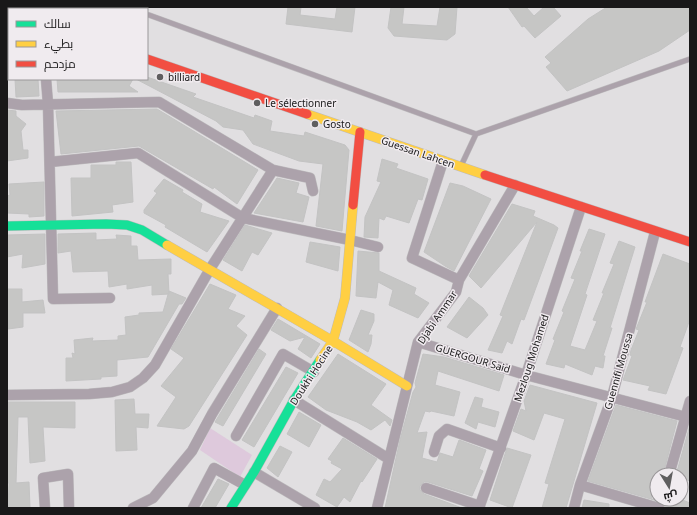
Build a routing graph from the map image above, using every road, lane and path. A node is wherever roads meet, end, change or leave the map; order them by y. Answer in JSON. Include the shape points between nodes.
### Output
{"nodes":[{"id":1,"x":149,"y":15,"type":"dead end"},
{"id":2,"x":148,"y":59,"type":"edge"},
{"id":3,"x":690,"y":59,"type":"edge"},
{"id":4,"x":46,"y":80,"type":"edge"},
{"id":5,"x":7,"y":103,"type":"edge"},
{"id":6,"x":48,"y":104,"type":"junction"},
{"id":7,"x":360,"y":132,"type":"junction"},
{"id":8,"x":476,"y":134,"type":"junction"},
{"id":9,"x":443,"y":160,"type":"junction"},
{"id":10,"x":50,"y":162,"type":"junction"},
{"id":11,"x":461,"y":167,"type":"junction"},
{"id":12,"x":273,"y":170,"type":"junction"},
{"id":13,"x":515,"y":185,"type":"junction"},
{"id":14,"x":313,"y":191,"type":"dead end"},
{"id":15,"x":581,"y":207,"type":"junction"},
{"id":16,"x":243,"y":218,"type":"junction"},
{"id":17,"x":7,"y":226,"type":"edge"},
{"id":18,"x":51,"y":226,"type":"junction"},
{"id":19,"x":655,"y":232,"type":"junction"},
{"id":20,"x":350,"y":240,"type":"junction"},
{"id":21,"x":690,"y":242,"type":"edge"},
{"id":22,"x":378,"y":247,"type":"dead end"},
{"id":23,"x":210,"y":269,"type":"junction"},
{"id":24,"x":459,"y":280,"type":"junction"},
{"id":25,"x":110,"y":298,"type":"dead end"},
{"id":26,"x":276,"y":308,"type":"junction"},
{"id":27,"x":333,"y":341,"type":"junction"},
{"id":28,"x":418,"y":342,"type":"junction"},
{"id":29,"x":314,"y":372,"type":"junction"},
{"id":30,"x":526,"y":375,"type":"junction"},
{"id":31,"x":407,"y":386,"type":"junction"},
{"id":32,"x":7,"y":395,"type":"edge"},
{"id":33,"x":612,"y":397,"type":"junction"},
{"id":34,"x":294,"y":400,"type":"junction"},
{"id":35,"x":690,"y":401,"type":"edge"},
{"id":36,"x":688,"y":417,"type":"edge"},
{"id":37,"x":236,"y":436,"type":"dead end"},
{"id":38,"x":501,"y":448,"type":"junction"},
{"id":39,"x":434,"y":452,"type":"dead end"},
{"id":40,"x":389,"y":459,"type":"junction"},
{"id":41,"x":672,"y":467,"type":"edge"},
{"id":42,"x":254,"y":472,"type":"junction"},
{"id":43,"x":245,"y":485,"type":"junction"},
{"id":44,"x":580,"y":485,"type":"junction"},
{"id":45,"x":426,"y":488,"type":"dead end"},
{"id":46,"x":479,"y":507,"type":"edge"},
{"id":47,"x":45,"y":508,"type":"edge"},
{"id":48,"x":69,"y":508,"type":"edge"},
{"id":49,"x":133,"y":508,"type":"edge"},
{"id":50,"x":193,"y":508,"type":"edge"},
{"id":51,"x":231,"y":508,"type":"edge"},
{"id":52,"x":315,"y":508,"type":"edge"},
{"id":53,"x":377,"y":508,"type":"edge"},
{"id":54,"x":574,"y":508,"type":"edge"},
{"id":55,"x":659,"y":508,"type":"edge"}],
"edges":[{"from":1,"to":8,"type":"lane"},
{"from":2,"to":7,"type":"street","name":"Guessan Lahcen"},
{"from":3,"to":8,"type":"lane"},
{"from":4,"to":6,"type":"street"},
{"from":5,"to":6,"type":"street"},
{"from":6,"to":10,"type":"street"},
{"from":6,"to":12,"type":"street","via":[[159,102]]},
{"from":7,"to":9,"type":"street","name":"Guessan Lahcen"},
{"from":7,"to":20,"type":"street","name":"Doukhi Hocine"},
{"from":8,"to":11,"type":"lane"},
{"from":9,"to":11,"type":"street","name":"Guessan Lahcen"},
{"from":9,"to":24,"type":"street","via":[[412,258]]},
{"from":10,"to":16,"type":"street","via":[[138,153]]},
{"from":10,"to":18,"type":"street"},
{"from":11,"to":13,"type":"street","name":"Guessan Lahcen"},
{"from":12,"to":14,"type":"street","via":[[310,178]]},
{"from":12,"to":16,"type":"street"},
{"from":13,"to":15,"type":"street","name":"Guessan Lahcen"},
{"from":13,"to":24,"type":"street","name":"Djabi Ammar"},
{"from":15,"to":19,"type":"street","name":"Guessan Lahcen"},
{"from":15,"to":30,"type":"street","name":"Mezloug Mohamed"},
{"from":16,"to":20,"type":"street"},
{"from":16,"to":23,"type":"street"},
{"from":17,"to":18,"type":"street"},
{"from":18,"to":23,"type":"street","via":[[127,225],[142,230]]},
{"from":18,"to":25,"type":"street","via":[[53,300]]},
{"from":19,"to":21,"type":"street","name":"Guessan Lahcen"},
{"from":19,"to":33,"type":"street","name":"Guennifi Moussa"},
{"from":20,"to":22,"type":"street"},
{"from":20,"to":27,"type":"street","name":"Doukhi Hocine","via":[[345,298]]},
{"from":23,"to":26,"type":"street"},
{"from":23,"to":32,"type":"street","via":[[155,365],[144,378],[130,387],[89,394]]},
{"from":24,"to":28,"type":"street","name":"Djabi Ammar","via":[[456,292]]},
{"from":26,"to":27,"type":"street"},
{"from":26,"to":49,"type":"street","via":[[192,451],[153,498]]},
{"from":27,"to":29,"type":"street","name":"Doukhi Hocine"},
{"from":27,"to":31,"type":"street"},
{"from":28,"to":30,"type":"street","name":"GUERGOUR Said"},
{"from":28,"to":31,"type":"street","name":"Djabi Ammar"},
{"from":29,"to":34,"type":"street","name":"Doukhi Hocine"},
{"from":29,"to":37,"type":"street","via":[[284,354]]},
{"from":30,"to":33,"type":"street","name":"GUERGOUR Said"},
{"from":30,"to":38,"type":"street","name":"Mezloug Mohamed"},
{"from":31,"to":40,"type":"street","name":"Djabi Ammar"},
{"from":33,"to":36,"type":"street","name":"GUERGOUR Said"},
{"from":33,"to":44,"type":"street","name":"Guennifi Moussa"},
{"from":34,"to":40,"type":"street"},
{"from":34,"to":42,"type":"street","name":"Doukhi Hocine"},
{"from":35,"to":36,"type":"street"},
{"from":36,"to":41,"type":"street"},
{"from":38,"to":39,"type":"street","via":[[447,429],[439,436]]},
{"from":38,"to":46,"type":"street","name":"Mezloug Mohamed"},
{"from":40,"to":53,"type":"street","name":"Djabi Ammar"},
{"from":42,"to":43,"type":"street","name":"Doukhi Hocine"},
{"from":42,"to":52,"type":"street"},
{"from":43,"to":50,"type":"street","via":[[214,468]]},
{"from":43,"to":51,"type":"street","name":"Doukhi Hocine"},
{"from":44,"to":54,"type":"street","name":"Guennifi Moussa"},
{"from":44,"to":55,"type":"street"},
{"from":45,"to":46,"type":"street"},
{"from":47,"to":48,"type":"street","via":[[43,478],[68,474]]}]}
